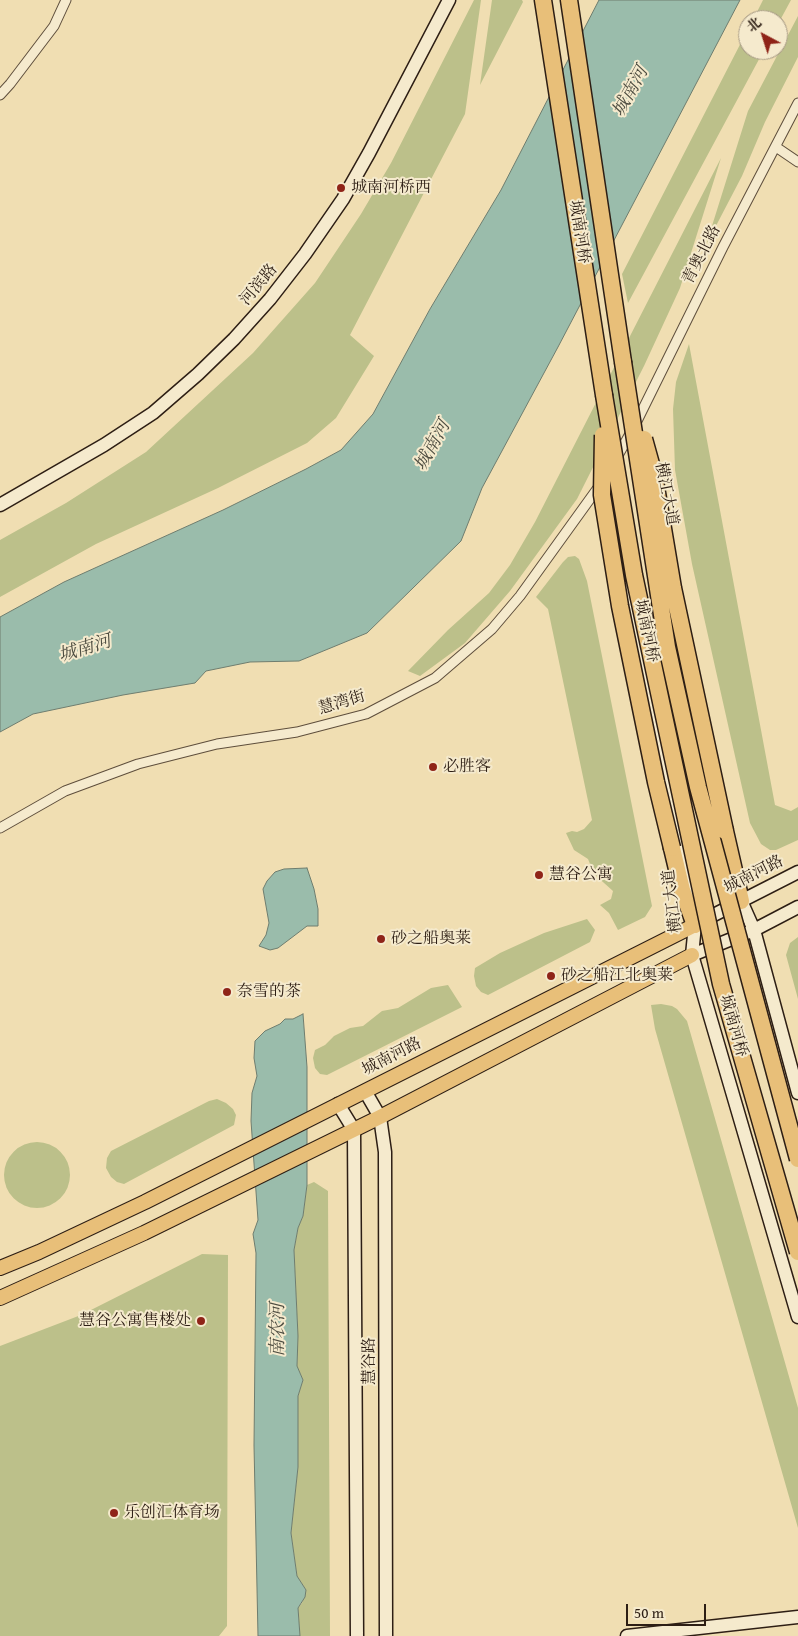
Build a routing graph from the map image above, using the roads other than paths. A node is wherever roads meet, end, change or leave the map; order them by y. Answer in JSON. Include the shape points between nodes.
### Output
{"nodes":[{"id":1,"x":66,"y":0,"type":"edge"},
{"id":2,"x":449,"y":0,"type":"edge"},
{"id":3,"x":543,"y":0,"type":"edge"},
{"id":4,"x":569,"y":0,"type":"edge"},
{"id":5,"x":0,"y":95,"type":"edge"},
{"id":6,"x":798,"y":103,"type":"edge"},
{"id":7,"x":776,"y":147,"type":"junction"},
{"id":8,"x":798,"y":162,"type":"edge"},
{"id":9,"x":623,"y":362,"type":"junction"},
{"id":10,"x":604,"y":396,"type":"junction"},
{"id":11,"x":636,"y":423,"type":"junction"},
{"id":12,"x":608,"y":474,"type":"junction"},
{"id":13,"x":0,"y":505,"type":"edge"},
{"id":14,"x":0,"y":828,"type":"edge"},
{"id":15,"x":798,"y":872,"type":"edge"},
{"id":16,"x":741,"y":901,"type":"junction"},
{"id":17,"x":798,"y":907,"type":"edge"},
{"id":18,"x":695,"y":925,"type":"junction"},
{"id":19,"x":754,"y":930,"type":"junction"},
{"id":20,"x":692,"y":955,"type":"junction"},
{"id":21,"x":365,"y":1091,"type":"junction"},
{"id":22,"x":798,"y":1093,"type":"edge"},
{"id":23,"x":338,"y":1104,"type":"junction"},
{"id":24,"x":380,"y":1117,"type":"junction"},
{"id":25,"x":354,"y":1130,"type":"junction"},
{"id":26,"x":798,"y":1159,"type":"edge"},
{"id":27,"x":798,"y":1252,"type":"edge"},
{"id":28,"x":0,"y":1268,"type":"edge"},
{"id":29,"x":0,"y":1298,"type":"edge"},
{"id":30,"x":798,"y":1317,"type":"edge"},
{"id":31,"x":798,"y":1618,"type":"edge"},
{"id":32,"x":358,"y":1636,"type":"edge"},
{"id":33,"x":386,"y":1636,"type":"edge"},
{"id":34,"x":627,"y":1636,"type":"edge"}],
"edges":[{"from":1,"to":5,"type":"street","via":[[54,26]]},
{"from":2,"to":13,"type":"street","name":"河滨路","via":[[343,199],[270,299],[198,374],[152,413],[104,445]]},
{"from":3,"to":10,"type":"highway","name":"城南河桥"},
{"from":4,"to":9,"type":"highway","name":"城南河桥"},
{"from":6,"to":7,"type":"street","name":"青奥北路"},
{"from":7,"to":8,"type":"street"},
{"from":7,"to":11,"type":"street","name":"青奥北路"},
{"from":9,"to":16,"type":"highway","bridge":true,"via":[[654,475],[673,588]]},
{"from":9,"to":26,"type":"highway","name":"城南河桥","bridge":true,"via":[[667,647],[679,703],[698,787]]},
{"from":10,"to":18,"type":"highway","bridge":true,"via":[[602,495],[620,606],[656,782],[682,890]]},
{"from":10,"to":27,"type":"highway","name":"城南河桥","bridge":true,"via":[[634,575],[721,984]]},
{"from":11,"to":12,"type":"street","name":"青奥北路"},
{"from":11,"to":16,"type":"street","name":"横江大道","via":[[689,703],[718,835]]},
{"from":12,"to":14,"type":"street","name":"慧湾街","via":[[520,596],[492,629],[435,678],[366,714],[297,732],[217,744],[138,764],[65,791]]},
{"from":12,"to":18,"type":"street","name":"横江大道","via":[[633,624],[691,886]]},
{"from":15,"to":16,"type":"street","name":"城南河路"},
{"from":16,"to":18,"type":"street","name":"城南河路"},
{"from":16,"to":19,"type":"street","name":"横江大道"},
{"from":17,"to":19,"type":"street"},
{"from":18,"to":20,"type":"street","name":"横江大道"},
{"from":18,"to":21,"type":"main road","name":"城南河路"},
{"from":19,"to":20,"type":"street"},
{"from":19,"to":22,"type":"street","name":"横江大道"},
{"from":20,"to":24,"type":"main road"},
{"from":20,"to":30,"type":"street","name":"横江大道"},
{"from":21,"to":23,"type":"main road","name":"城南河路"},
{"from":21,"to":24,"type":"street","name":"慧谷路"},
{"from":23,"to":25,"type":"street"},
{"from":23,"to":28,"type":"main road","name":"城南河路","via":[[90,1229]]},
{"from":24,"to":25,"type":"main road"},
{"from":24,"to":33,"type":"street","name":"慧谷路","via":[[385,1152]]},
{"from":25,"to":29,"type":"main road","via":[[144,1233]]},
{"from":25,"to":32,"type":"street","name":"慧谷路"},
{"from":31,"to":34,"type":"street"}]}
